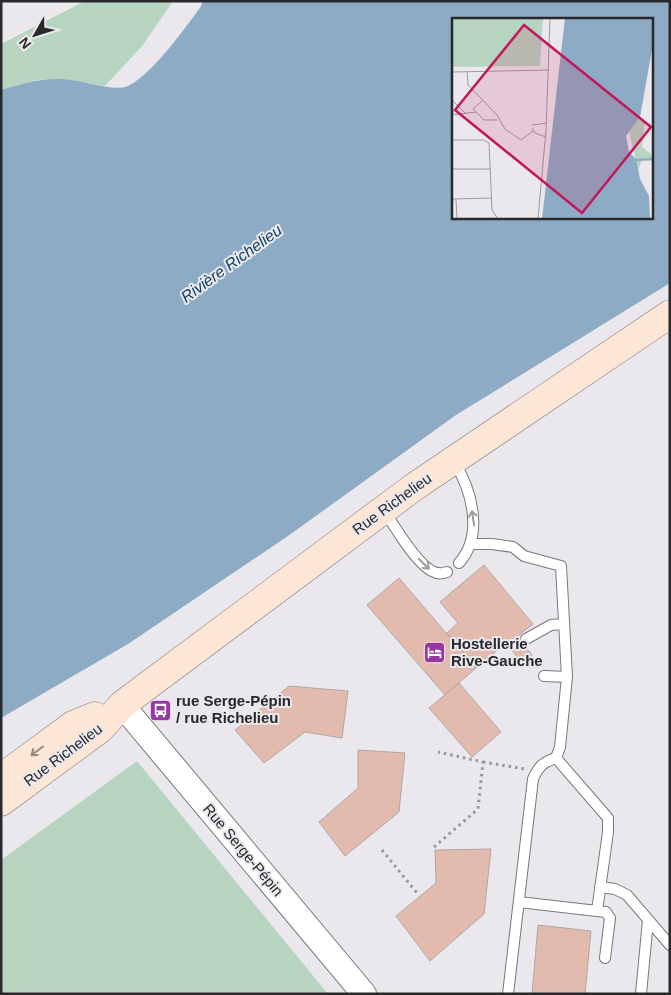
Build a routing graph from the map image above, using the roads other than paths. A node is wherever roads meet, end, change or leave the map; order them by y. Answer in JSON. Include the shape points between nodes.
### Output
{"nodes":[{"id":1,"x":670,"y":314,"type":"edge"},
{"id":2,"x":453,"y":460,"type":"junction"},
{"id":3,"x":383,"y":509,"type":"junction"},
{"id":4,"x":470,"y":544,"type":"junction"},
{"id":5,"x":459,"y":562,"type":"dead end"},
{"id":6,"x":447,"y":572,"type":"dead end"},
{"id":7,"x":563,"y":624,"type":"junction"},
{"id":8,"x":526,"y":639,"type":"dead end"},
{"id":9,"x":544,"y":676,"type":"dead end"},
{"id":10,"x":567,"y":677,"type":"junction"},
{"id":11,"x":122,"y":705,"type":"junction"},
{"id":12,"x":556,"y":758,"type":"junction"},
{"id":13,"x":1,"y":778,"type":"edge"},
{"id":14,"x":1,"y":802,"type":"edge"},
{"id":15,"x":600,"y":887,"type":"junction"},
{"id":16,"x":518,"y":902,"type":"junction"},
{"id":17,"x":597,"y":911,"type":"junction"},
{"id":18,"x":648,"y":920,"type":"junction"},
{"id":19,"x":670,"y":945,"type":"edge"},
{"id":20,"x":605,"y":958,"type":"dead end"},
{"id":21,"x":364,"y":994,"type":"edge"},
{"id":22,"x":508,"y":994,"type":"edge"},
{"id":23,"x":641,"y":994,"type":"edge"}],
"edges":[{"from":1,"to":2,"type":"main road","name":"Rue Richelieu"},
{"from":2,"to":3,"type":"main road","name":"Rue Richelieu"},
{"from":4,"to":2,"type":"lane","one_way":true,"via":[[474,524],[467,488]]},
{"from":3,"to":6,"type":"lane","one_way":true,"via":[[429,569],[438,574]]},
{"from":3,"to":11,"type":"main road","name":"Rue Richelieu"},
{"from":4,"to":5,"type":"lane"},
{"from":4,"to":7,"type":"lane","via":[[513,548],[524,556],[561,566]]},
{"from":7,"to":8,"type":"lane","via":[[550,625]]},
{"from":7,"to":10,"type":"lane"},
{"from":9,"to":10,"type":"lane"},
{"from":10,"to":12,"type":"lane"},
{"from":11,"to":13,"type":"main road","name":"Rue Richelieu","one_way":true,"via":[[73,725]]},
{"from":11,"to":14,"type":"main road","name":"Rue Richelieu","via":[[100,729]]},
{"from":11,"to":21,"type":"street","name":"Rue Serge-Pépin"},
{"from":12,"to":15,"type":"lane","via":[[608,818]]},
{"from":12,"to":16,"type":"lane","via":[[546,761],[536,771]]},
{"from":15,"to":17,"type":"lane"},
{"from":15,"to":18,"type":"lane","via":[[627,895]]},
{"from":16,"to":17,"type":"lane"},
{"from":16,"to":22,"type":"lane"},
{"from":17,"to":20,"type":"lane","via":[[606,912],[610,918]]},
{"from":18,"to":19,"type":"lane"},
{"from":18,"to":23,"type":"lane"}]}
